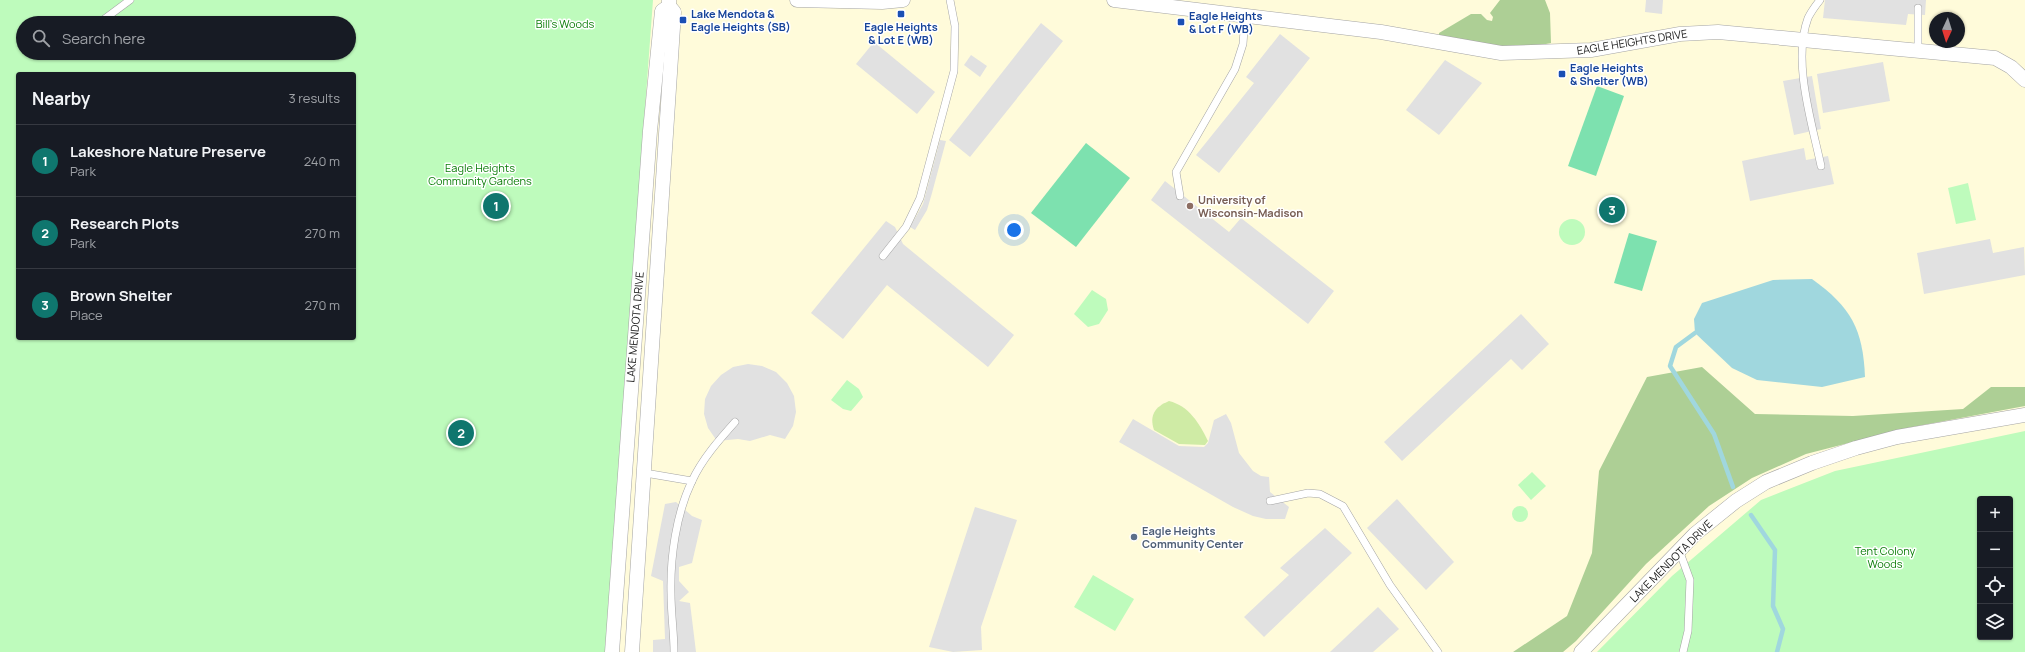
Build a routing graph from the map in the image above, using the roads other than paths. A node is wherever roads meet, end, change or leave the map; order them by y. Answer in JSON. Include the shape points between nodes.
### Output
{"nodes":[{"id":1,"x":130,"y":0,"type":"edge"},
{"id":2,"x":797,"y":0,"type":"edge"},
{"id":3,"x":903,"y":0,"type":"edge"},
{"id":4,"x":950,"y":0,"type":"edge"},
{"id":5,"x":1114,"y":0,"type":"edge"},
{"id":6,"x":1820,"y":0,"type":"edge"},
{"id":7,"x":669,"y":3,"type":"edge"},
{"id":8,"x":1918,"y":8,"type":"dead end"},
{"id":9,"x":108,"y":16,"type":"edge"},
{"id":10,"x":1245,"y":16,"type":"junction"},
{"id":11,"x":1804,"y":39,"type":"junction"},
{"id":12,"x":1918,"y":50,"type":"junction"},
{"id":13,"x":2025,"y":80,"type":"edge"},
{"id":14,"x":1821,"y":166,"type":"dead end"},
{"id":15,"x":1180,"y":196,"type":"dead end"},
{"id":16,"x":883,"y":256,"type":"dead end"},
{"id":17,"x":2025,"y":415,"type":"edge"},
{"id":18,"x":735,"y":422,"type":"dead end"},
{"id":19,"x":645,"y":473,"type":"junction"},
{"id":20,"x":692,"y":481,"type":"junction"},
{"id":21,"x":1270,"y":501,"type":"dead end"},
{"id":22,"x":1679,"y":550,"type":"junction"},
{"id":23,"x":612,"y":652,"type":"edge"},
{"id":24,"x":632,"y":652,"type":"edge"},
{"id":25,"x":674,"y":652,"type":"edge"},
{"id":26,"x":1438,"y":652,"type":"edge"},
{"id":27,"x":1581,"y":652,"type":"edge"},
{"id":28,"x":1684,"y":652,"type":"edge"}],
"edges":[{"from":1,"to":9,"type":"lane"},
{"from":2,"to":3,"type":"street"},
{"from":4,"to":16,"type":"lane","via":[[955,26],[954,71],[920,198],[906,227]]},
{"from":5,"to":10,"type":"street","name":"EAGLE HEIGHTS DRIVE"},
{"from":6,"to":11,"type":"lane","via":[[1808,17]]},
{"from":7,"to":19,"type":"street","name":"LAKE MENDOTA DRIVE","via":[[674,12]]},
{"from":7,"to":23,"type":"street","name":"LAKE MENDOTA DRIVE","via":[[662,11],[650,130]]},
{"from":8,"to":12,"type":"lane"},
{"from":10,"to":11,"type":"street","name":"EAGLE HEIGHTS DRIVE","via":[[1381,32],[1501,53],[1591,50],[1696,32]]},
{"from":10,"to":15,"type":"lane","via":[[1243,44],[1235,69],[1176,172]]},
{"from":11,"to":12,"type":"street","name":"EAGLE HEIGHTS DRIVE"},
{"from":11,"to":14,"type":"lane","via":[[1807,99]]},
{"from":12,"to":13,"type":"street","name":"EAGLE HEIGHTS DRIVE","via":[[1995,58],[2011,67]]},
{"from":17,"to":22,"type":"street","name":"LAKE MENDOTA DRIVE","via":[[1897,437],[1812,463],[1766,482],[1736,501]]},
{"from":18,"to":20,"type":"lane","via":[[717,442]]},
{"from":19,"to":20,"type":"lane"},
{"from":19,"to":24,"type":"street","name":"LAKE MENDOTA DRIVE"},
{"from":20,"to":25,"type":"lane","via":[[680,515],[672,560],[670,594]]},
{"from":21,"to":26,"type":"lane","via":[[1308,493],[1320,494],[1343,506],[1390,585]]},
{"from":22,"to":27,"type":"street","name":"LAKE MENDOTA DRIVE"},
{"from":22,"to":28,"type":"lane","via":[[1690,580],[1688,631]]}]}
